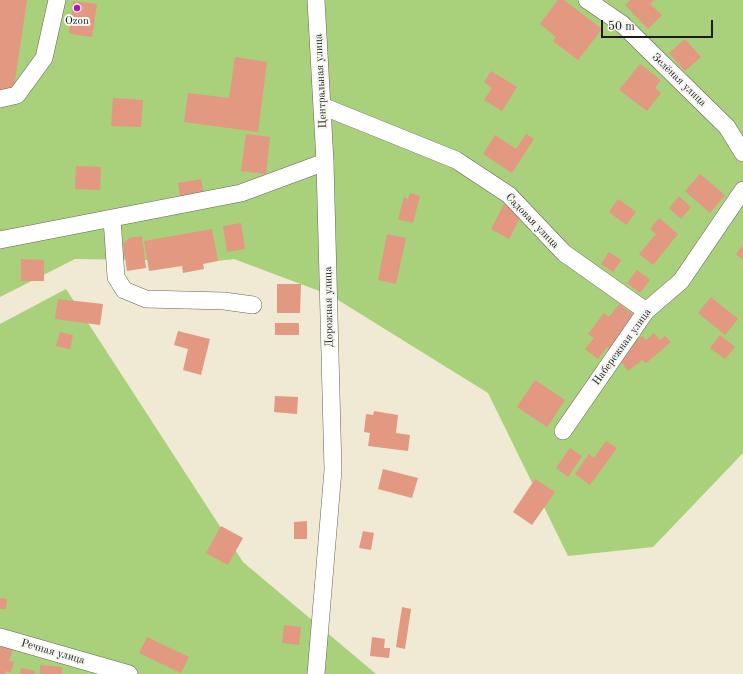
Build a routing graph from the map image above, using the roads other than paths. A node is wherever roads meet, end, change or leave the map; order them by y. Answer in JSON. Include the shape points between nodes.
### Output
{"nodes":[{"id":1,"x":57,"y":0,"type":"edge"},
{"id":2,"x":316,"y":0,"type":"edge"},
{"id":3,"x":587,"y":0,"type":"edge"},
{"id":4,"x":0,"y":99,"type":"edge"},
{"id":5,"x":322,"y":106,"type":"junction"},
{"id":6,"x":743,"y":153,"type":"edge"},
{"id":7,"x":325,"y":162,"type":"junction"},
{"id":8,"x":743,"y":190,"type":"edge"},
{"id":9,"x":112,"y":219,"type":"junction"},
{"id":10,"x":0,"y":240,"type":"edge"},
{"id":11,"x":253,"y":305,"type":"dead end"},
{"id":12,"x":646,"y":311,"type":"junction"},
{"id":13,"x":563,"y":431,"type":"dead end"},
{"id":14,"x":0,"y":637,"type":"edge"},
{"id":15,"x":130,"y":674,"type":"edge"},
{"id":16,"x":316,"y":674,"type":"edge"}],
"edges":[{"from":1,"to":4,"type":"street","via":[[44,58],[17,95]]},
{"from":2,"to":5,"type":"street","name":"Центральная улица"},
{"from":3,"to":6,"type":"street","name":"Зелёная улица","via":[[622,24],[672,73],[727,127]]},
{"from":5,"to":7,"type":"street","name":"Центральная улица"},
{"from":5,"to":12,"type":"street","name":"Садовая улица","via":[[456,160],[509,195],[564,253]]},
{"from":7,"to":9,"type":"street","via":[[241,194]]},
{"from":7,"to":16,"type":"street","name":"Дорожная улица","via":[[333,470]]},
{"from":8,"to":12,"type":"street","name":"Набережная улица","via":[[681,281]]},
{"from":9,"to":10,"type":"street"},
{"from":9,"to":11,"type":"street","via":[[116,277],[124,290],[146,299],[224,301]]},
{"from":12,"to":13,"type":"street","name":"Набережная улица"},
{"from":14,"to":15,"type":"street","name":"Речная улица"}]}
